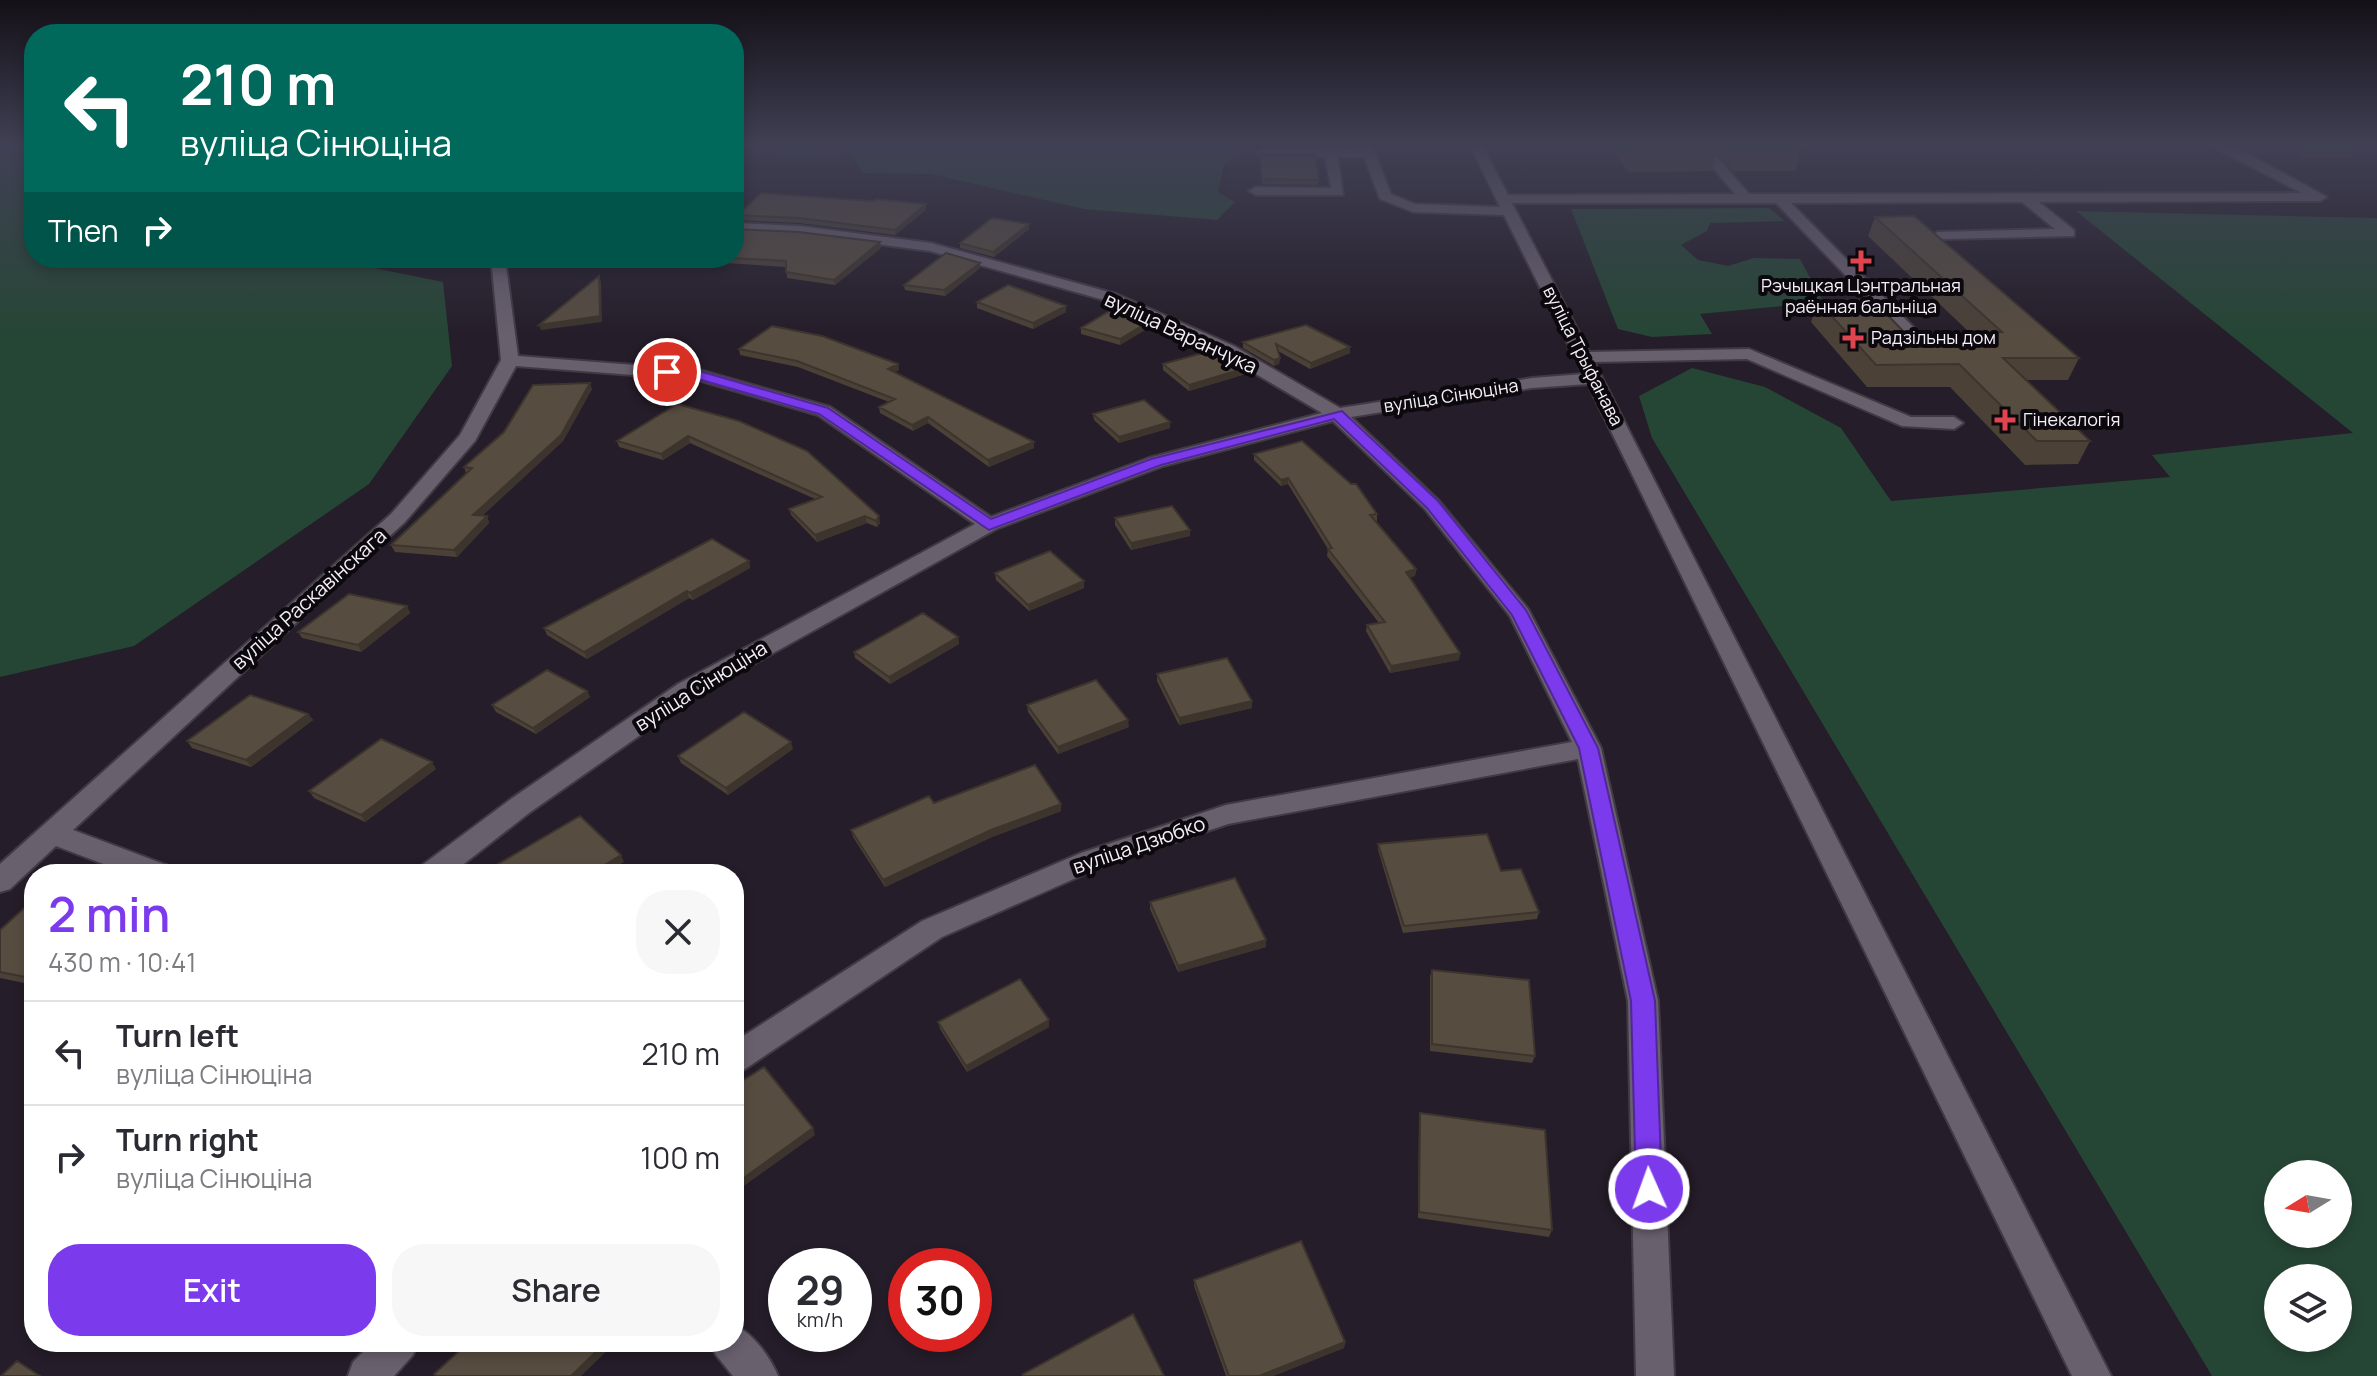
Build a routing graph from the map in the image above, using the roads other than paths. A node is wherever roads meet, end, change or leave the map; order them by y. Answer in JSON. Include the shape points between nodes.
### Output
{"nodes":[{"id":1,"x":1411,"y":207,"type":"edge"},
{"id":2,"x":1438,"y":207,"type":"edge"},
{"id":3,"x":1508,"y":207,"type":"edge"},
{"id":4,"x":1788,"y":207,"type":"edge"},
{"id":5,"x":2037,"y":207,"type":"edge"},
{"id":6,"x":744,"y":227,"type":"edge"},
{"id":7,"x":1942,"y":235,"type":"edge"},
{"id":8,"x":499,"y":268,"type":"edge"},
{"id":9,"x":1913,"y":336,"type":"edge"},
{"id":10,"x":1584,"y":357,"type":"junction"},
{"id":11,"x":510,"y":360,"type":"junction"},
{"id":12,"x":1594,"y":378,"type":"junction"},
{"id":13,"x":1337,"y":414,"type":"junction"},
{"id":14,"x":1954,"y":423,"type":"dead end"},
{"id":15,"x":989,"y":525,"type":"junction"},
{"id":16,"x":1588,"y":748,"type":"junction"},
{"id":17,"x":52,"y":833,"type":"junction"},
{"id":18,"x":133,"y":864,"type":"edge"},
{"id":19,"x":444,"y":864,"type":"edge"},
{"id":20,"x":0,"y":881,"type":"edge"},
{"id":21,"x":744,"y":1052,"type":"edge"},
{"id":22,"x":390,"y":1352,"type":"edge"},
{"id":23,"x":738,"y":1352,"type":"edge"},
{"id":24,"x":367,"y":1376,"type":"edge"},
{"id":25,"x":759,"y":1376,"type":"edge"},
{"id":26,"x":1655,"y":1376,"type":"edge"},
{"id":27,"x":2092,"y":1376,"type":"edge"}],
"edges":[{"from":1,"to":2,"type":"street"},
{"from":3,"to":10,"type":"street","name":"вуліца Трыфанава"},
{"from":4,"to":9,"type":"street"},
{"from":5,"to":7,"type":"street","via":[[2069,233]]},
{"from":6,"to":13,"type":"street","name":"вуліца Варанчука","via":[[931,247],[1110,297],[1228,350]]},
{"from":8,"to":11,"type":"street"},
{"from":10,"to":12,"type":"street","name":"вуліца Трыфанава"},
{"from":10,"to":14,"type":"street","via":[[1749,354],[1908,422]]},
{"from":11,"to":15,"type":"street","via":[[699,375],[824,411]]},
{"from":11,"to":17,"type":"street","name":"вуліца Раскавінскага","via":[[468,437],[398,518]]},
{"from":12,"to":13,"type":"street","name":"вуліца Сінюціна"},
{"from":12,"to":27,"type":"street","name":"вуліца Трыфанава"},
{"from":13,"to":15,"type":"street","name":"вуліца Сінюціна","via":[[1156,462]]},
{"from":13,"to":16,"type":"street","name":"вуліца Варанчука","via":[[1432,505],[1520,614]]},
{"from":15,"to":19,"type":"street","name":"вуліца Сінюціна","via":[[687,690]]},
{"from":16,"to":21,"type":"street","name":"вуліца Дзюбко","via":[[1226,815],[1091,860],[932,929]]},
{"from":16,"to":26,"type":"street","name":"вуліца Варанчука","via":[[1643,1001]]},
{"from":17,"to":18,"type":"street"},
{"from":17,"to":20,"type":"street","name":"вуліца Раскавінскага"},
{"from":22,"to":24,"type":"street"},
{"from":23,"to":25,"type":"street"}]}
